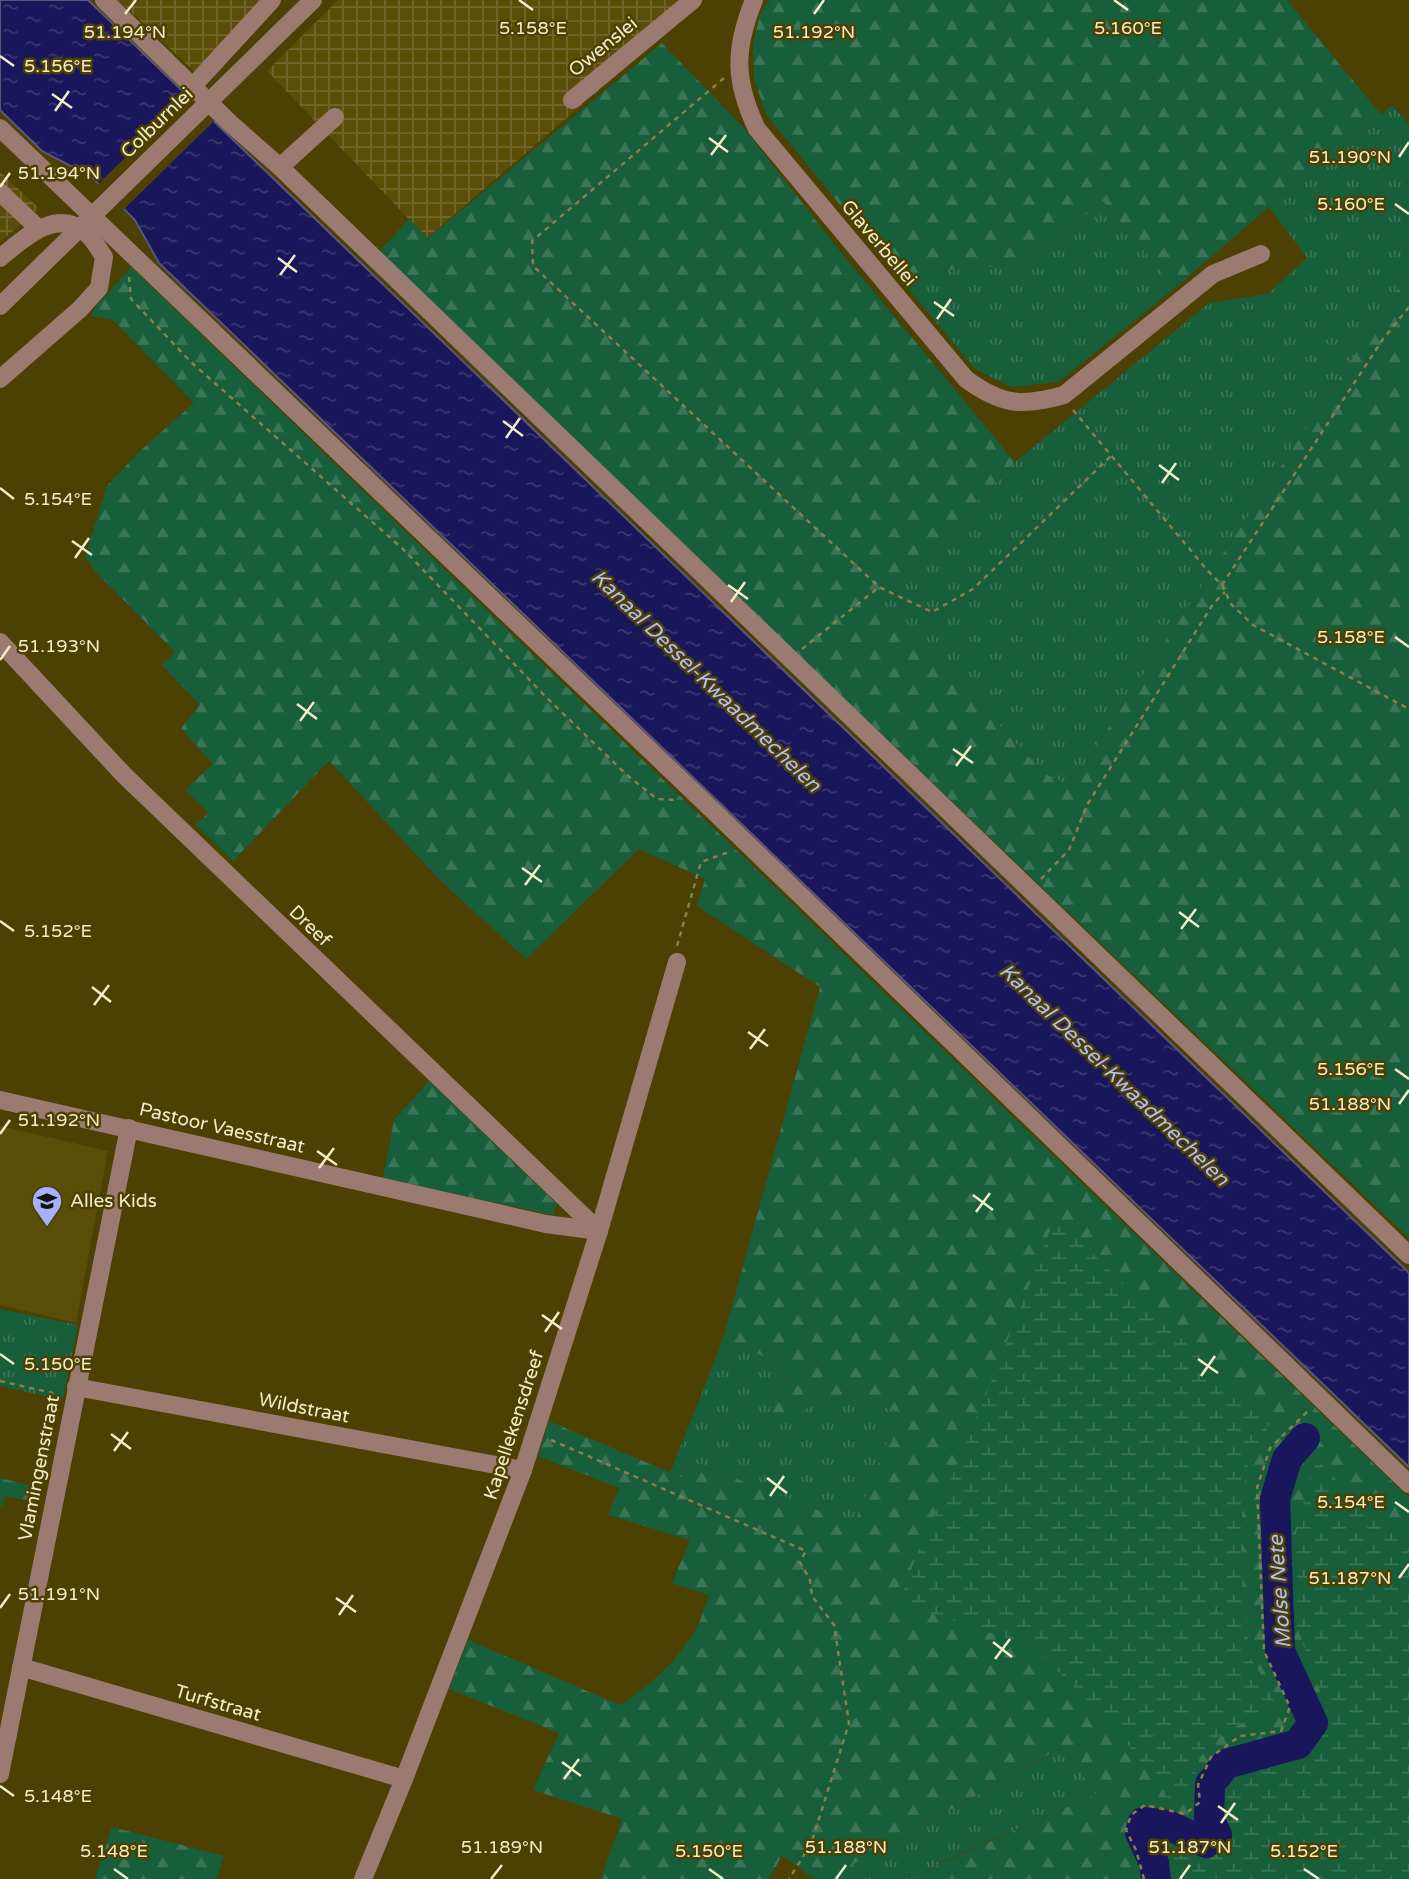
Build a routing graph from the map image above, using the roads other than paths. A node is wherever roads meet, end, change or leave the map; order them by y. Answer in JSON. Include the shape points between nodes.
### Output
{"nodes":[{"id":1,"x":104,"y":0,"type":"edge"},
{"id":2,"x":272,"y":0,"type":"edge"},
{"id":3,"x":313,"y":0,"type":"edge"},
{"id":4,"x":693,"y":0,"type":"edge"},
{"id":5,"x":754,"y":0,"type":"edge"},
{"id":6,"x":193,"y":86,"type":"junction"},
{"id":7,"x":572,"y":100,"type":"dead end"},
{"id":8,"x":335,"y":117,"type":"dead end"},
{"id":9,"x":0,"y":128,"type":"edge"},
{"id":10,"x":280,"y":167,"type":"junction"},
{"id":11,"x":0,"y":192,"type":"edge"},
{"id":12,"x":38,"y":228,"type":"junction"},
{"id":13,"x":1261,"y":254,"type":"dead end"},
{"id":14,"x":0,"y":258,"type":"edge"},
{"id":15,"x":0,"y":306,"type":"edge"},
{"id":16,"x":0,"y":379,"type":"edge"},
{"id":17,"x":0,"y":642,"type":"edge"},
{"id":18,"x":677,"y":962,"type":"road end"},
{"id":19,"x":0,"y":1100,"type":"edge"},
{"id":20,"x":129,"y":1128,"type":"junction"},
{"id":21,"x":599,"y":1231,"type":"junction"},
{"id":22,"x":1409,"y":1255,"type":"edge"},
{"id":23,"x":75,"y":1393,"type":"junction"},
{"id":24,"x":523,"y":1470,"type":"junction"},
{"id":25,"x":1409,"y":1484,"type":"edge"},
{"id":26,"x":21,"y":1667,"type":"junction"},
{"id":27,"x":0,"y":1774,"type":"edge"},
{"id":28,"x":404,"y":1779,"type":"junction"},
{"id":29,"x":363,"y":1879,"type":"edge"}],
"edges":[{"from":1,"to":6,"type":"street"},
{"from":2,"to":6,"type":"street"},
{"from":3,"to":15,"type":"street","name":"Colburnlei","bridge":true},
{"from":4,"to":7,"type":"street","name":"Owenslei"},
{"from":5,"to":13,"type":"street","name":"Glaverbellei","via":[[745,23],[739,64],[744,102],[757,129],[966,379],[986,394],[1013,403],[1064,396],[1213,274]]},
{"from":6,"to":10,"type":"street"},
{"from":8,"to":10,"type":"street"},
{"from":9,"to":25,"type":"street"},
{"from":10,"to":22,"type":"street"},
{"from":11,"to":12,"type":"street"},
{"from":12,"to":14,"type":"street"},
{"from":12,"to":16,"type":"street","via":[[68,224],[87,234],[104,257],[99,288]]},
{"from":17,"to":21,"type":"street","name":"Dreef","via":[[124,775]]},
{"from":18,"to":21,"type":"street","name":"Kapellekensdreef"},
{"from":19,"to":20,"type":"street","name":"Pastoor Vaesstraat"},
{"from":20,"to":21,"type":"street","name":"Pastoor Vaesstraat","via":[[546,1224]]},
{"from":20,"to":23,"type":"street","name":"Vlamingenstraat"},
{"from":21,"to":24,"type":"street","name":"Kapellekensdreef"},
{"from":23,"to":24,"type":"street","name":"Wildstraat"},
{"from":23,"to":26,"type":"street","name":"Vlamingenstraat"},
{"from":24,"to":28,"type":"street","name":"Kapellekensdreef"},
{"from":26,"to":27,"type":"street","name":"Vlamingenstraat"},
{"from":26,"to":28,"type":"street","name":"Turfstraat"},
{"from":28,"to":29,"type":"street","name":"Kapellekensdreef"}]}
